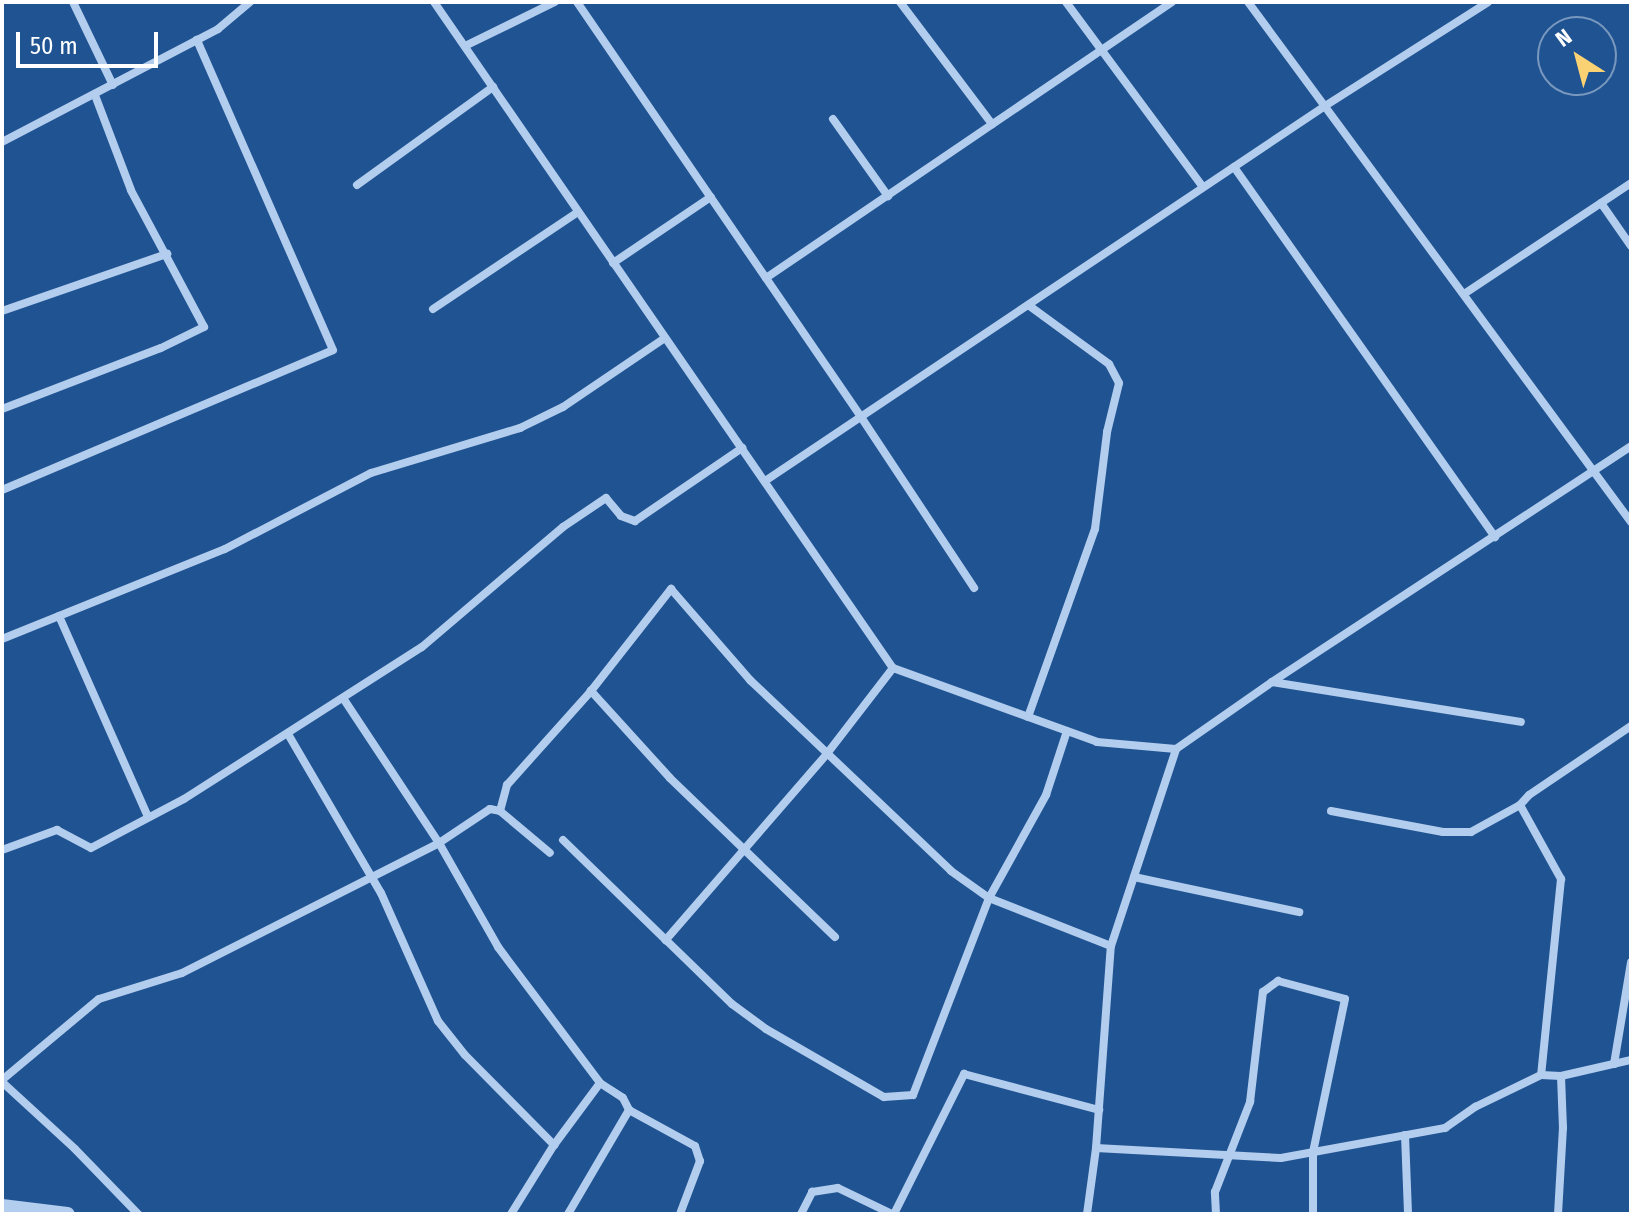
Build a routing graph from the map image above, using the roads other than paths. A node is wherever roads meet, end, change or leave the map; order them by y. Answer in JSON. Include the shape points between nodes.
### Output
{"nodes":[{"id":1,"x":73,"y":2,"type":"edge"},
{"id":2,"x":250,"y":2,"type":"edge"},
{"id":3,"x":434,"y":2,"type":"edge"},
{"id":4,"x":555,"y":2,"type":"edge"},
{"id":5,"x":577,"y":2,"type":"edge"},
{"id":6,"x":900,"y":2,"type":"edge"},
{"id":7,"x":1066,"y":2,"type":"edge"},
{"id":8,"x":1172,"y":2,"type":"edge"},
{"id":9,"x":1248,"y":2,"type":"edge"},
{"id":10,"x":1488,"y":2,"type":"edge"},
{"id":11,"x":197,"y":40,"type":"junction"},
{"id":12,"x":465,"y":46,"type":"junction"},
{"id":13,"x":1102,"y":50,"type":"junction"},
{"id":14,"x":113,"y":85,"type":"junction"},
{"id":15,"x":493,"y":87,"type":"junction"},
{"id":16,"x":95,"y":95,"type":"junction"},
{"id":17,"x":1325,"y":106,"type":"junction"},
{"id":18,"x":833,"y":119,"type":"dead end"},
{"id":19,"x":992,"y":124,"type":"junction"},
{"id":20,"x":2,"y":142,"type":"edge"},
{"id":21,"x":1234,"y":167,"type":"junction"},
{"id":22,"x":1631,"y":183,"type":"edge"},
{"id":23,"x":357,"y":185,"type":"dead end"},
{"id":24,"x":1203,"y":187,"type":"junction"},
{"id":25,"x":888,"y":196,"type":"junction"},
{"id":26,"x":711,"y":197,"type":"junction"},
{"id":27,"x":1601,"y":203,"type":"junction"},
{"id":28,"x":578,"y":212,"type":"junction"},
{"id":29,"x":1631,"y":246,"type":"edge"},
{"id":30,"x":167,"y":254,"type":"junction"},
{"id":31,"x":613,"y":263,"type":"junction"},
{"id":32,"x":766,"y":278,"type":"junction"},
{"id":33,"x":1464,"y":294,"type":"junction"},
{"id":34,"x":1028,"y":305,"type":"junction"},
{"id":35,"x":433,"y":309,"type":"dead end"},
{"id":36,"x":2,"y":311,"type":"edge"},
{"id":37,"x":665,"y":338,"type":"junction"},
{"id":38,"x":2,"y":409,"type":"edge"},
{"id":39,"x":861,"y":417,"type":"junction"},
{"id":40,"x":1631,"y":446,"type":"edge"},
{"id":41,"x":742,"y":448,"type":"junction"},
{"id":42,"x":1594,"y":471,"type":"junction"},
{"id":43,"x":765,"y":481,"type":"junction"},
{"id":44,"x":2,"y":490,"type":"edge"},
{"id":45,"x":1631,"y":522,"type":"edge"},
{"id":46,"x":1495,"y":537,"type":"junction"},
{"id":47,"x":974,"y":588,"type":"dead end"},
{"id":48,"x":59,"y":616,"type":"junction"},
{"id":49,"x":2,"y":639,"type":"edge"},
{"id":50,"x":893,"y":668,"type":"junction"},
{"id":51,"x":1272,"y":682,"type":"junction"},
{"id":52,"x":591,"y":691,"type":"junction"},
{"id":53,"x":343,"y":698,"type":"junction"},
{"id":54,"x":1028,"y":717,"type":"junction"},
{"id":55,"x":1521,"y":722,"type":"dead end"},
{"id":56,"x":1631,"y":726,"type":"edge"},
{"id":57,"x":1067,"y":731,"type":"junction"},
{"id":58,"x":288,"y":734,"type":"junction"},
{"id":59,"x":1176,"y":749,"type":"junction"},
{"id":60,"x":826,"y":755,"type":"junction"},
{"id":61,"x":1520,"y":805,"type":"junction"},
{"id":62,"x":500,"y":811,"type":"junction"},
{"id":63,"x":1331,"y":811,"type":"dead end"},
{"id":64,"x":148,"y":817,"type":"junction"},
{"id":65,"x":563,"y":840,"type":"dead end"},
{"id":66,"x":439,"y":843,"type":"junction"},
{"id":67,"x":745,"y":848,"type":"junction"},
{"id":68,"x":2,"y":850,"type":"edge"},
{"id":69,"x":550,"y":853,"type":"dead end"},
{"id":70,"x":369,"y":877,"type":"junction"},
{"id":71,"x":1134,"y":877,"type":"junction"},
{"id":72,"x":989,"y":898,"type":"junction"},
{"id":73,"x":1299,"y":912,"type":"dead end"},
{"id":74,"x":835,"y":937,"type":"dead end"},
{"id":75,"x":666,"y":940,"type":"junction"},
{"id":76,"x":1111,"y":946,"type":"junction"},
{"id":77,"x":1631,"y":962,"type":"edge"},
{"id":78,"x":1631,"y":1060,"type":"edge"},
{"id":79,"x":1614,"y":1064,"type":"junction"},
{"id":80,"x":1541,"y":1075,"type":"junction"},
{"id":81,"x":1561,"y":1076,"type":"junction"},
{"id":82,"x":2,"y":1081,"type":"edge"},
{"id":83,"x":600,"y":1083,"type":"junction"},
{"id":84,"x":629,"y":1110,"type":"junction"},
{"id":85,"x":1099,"y":1110,"type":"junction"},
{"id":86,"x":1405,"y":1135,"type":"junction"},
{"id":87,"x":554,"y":1145,"type":"junction"},
{"id":88,"x":1096,"y":1148,"type":"junction"},
{"id":89,"x":1313,"y":1152,"type":"junction"},
{"id":90,"x":1229,"y":1155,"type":"junction"},
{"id":91,"x":2,"y":1206,"type":"edge"},
{"id":92,"x":68,"y":1214,"type":"edge"},
{"id":93,"x":138,"y":1214,"type":"edge"},
{"id":94,"x":511,"y":1214,"type":"edge"},
{"id":95,"x":568,"y":1214,"type":"edge"},
{"id":96,"x":680,"y":1214,"type":"edge"},
{"id":97,"x":801,"y":1214,"type":"edge"},
{"id":98,"x":893,"y":1214,"type":"edge"},
{"id":99,"x":1087,"y":1214,"type":"edge"},
{"id":100,"x":1216,"y":1214,"type":"edge"},
{"id":101,"x":1313,"y":1214,"type":"edge"},
{"id":102,"x":1408,"y":1214,"type":"edge"},
{"id":103,"x":1558,"y":1214,"type":"edge"}],
"edges":[{"from":1,"to":14,"type":"street"},
{"from":2,"to":11,"type":"street"},
{"from":3,"to":12,"type":"street"},
{"from":4,"to":12,"type":"street"},
{"from":5,"to":26,"type":"street"},
{"from":6,"to":19,"type":"street"},
{"from":7,"to":13,"type":"street"},
{"from":8,"to":13,"type":"street"},
{"from":9,"to":17,"type":"street"},
{"from":10,"to":17,"type":"street"},
{"from":11,"to":14,"type":"street"},
{"from":11,"to":44,"type":"street","via":[[333,350]]},
{"from":12,"to":15,"type":"street"},
{"from":13,"to":19,"type":"street"},
{"from":13,"to":24,"type":"street"},
{"from":14,"to":16,"type":"street"},
{"from":15,"to":23,"type":"street"},
{"from":15,"to":28,"type":"street"},
{"from":16,"to":20,"type":"street"},
{"from":16,"to":30,"type":"street","via":[[131,190]]},
{"from":17,"to":21,"type":"street"},
{"from":17,"to":33,"type":"street"},
{"from":18,"to":25,"type":"street"},
{"from":19,"to":25,"type":"street"},
{"from":21,"to":24,"type":"street"},
{"from":21,"to":46,"type":"street"},
{"from":22,"to":27,"type":"street"},
{"from":24,"to":34,"type":"street"},
{"from":25,"to":32,"type":"street"},
{"from":26,"to":31,"type":"street"},
{"from":26,"to":32,"type":"street"},
{"from":27,"to":29,"type":"street"},
{"from":27,"to":33,"type":"street"},
{"from":28,"to":31,"type":"street"},
{"from":28,"to":35,"type":"street"},
{"from":30,"to":36,"type":"street"},
{"from":30,"to":38,"type":"street","via":[[204,327]]},
{"from":31,"to":37,"type":"street"},
{"from":32,"to":39,"type":"street"},
{"from":33,"to":42,"type":"street"},
{"from":34,"to":39,"type":"street"},
{"from":34,"to":54,"type":"street","via":[[1109,364],[1119,383],[1095,529]]},
{"from":37,"to":41,"type":"street"},
{"from":37,"to":48,"type":"street","via":[[563,407],[520,428],[371,473],[236,544]]},
{"from":39,"to":43,"type":"street"},
{"from":39,"to":47,"type":"street"},
{"from":40,"to":42,"type":"street"},
{"from":41,"to":43,"type":"street"},
{"from":41,"to":53,"type":"street","via":[[635,521],[621,516],[606,498],[563,527],[422,647]]},
{"from":42,"to":45,"type":"street"},
{"from":42,"to":46,"type":"street"},
{"from":43,"to":50,"type":"street"},
{"from":46,"to":51,"type":"street"},
{"from":48,"to":49,"type":"street"},
{"from":48,"to":64,"type":"street"},
{"from":50,"to":54,"type":"street"},
{"from":50,"to":60,"type":"street"},
{"from":51,"to":55,"type":"street"},
{"from":51,"to":59,"type":"street"},
{"from":52,"to":60,"type":"street","via":[[671,589],[750,680]]},
{"from":52,"to":62,"type":"street","via":[[507,785]]},
{"from":52,"to":67,"type":"street","via":[[670,778]]},
{"from":53,"to":58,"type":"street"},
{"from":53,"to":66,"type":"street"},
{"from":54,"to":57,"type":"street"},
{"from":56,"to":61,"type":"street"},
{"from":57,"to":59,"type":"street","via":[[1097,742]]},
{"from":57,"to":72,"type":"street","via":[[1046,795]]},
{"from":58,"to":64,"type":"street"},
{"from":58,"to":70,"type":"street"},
{"from":59,"to":71,"type":"street"},
{"from":60,"to":67,"type":"street"},
{"from":60,"to":72,"type":"street","via":[[951,871]]},
{"from":61,"to":63,"type":"street","via":[[1471,832],[1443,832]]},
{"from":61,"to":80,"type":"street","via":[[1561,879]]},
{"from":62,"to":66,"type":"street","via":[[478,814]]},
{"from":62,"to":69,"type":"street"},
{"from":64,"to":68,"type":"street","via":[[91,848],[57,830]]},
{"from":65,"to":75,"type":"street"},
{"from":66,"to":70,"type":"street"},
{"from":66,"to":83,"type":"street","via":[[498,947]]},
{"from":67,"to":74,"type":"street"},
{"from":67,"to":75,"type":"street"},
{"from":70,"to":82,"type":"street","via":[[182,973],[99,999]]},
{"from":70,"to":87,"type":"street","via":[[438,1021]]},
{"from":71,"to":73,"type":"street"},
{"from":71,"to":76,"type":"street"},
{"from":72,"to":75,"type":"street","via":[[913,1095],[884,1097],[766,1029]]},
{"from":72,"to":76,"type":"street"},
{"from":76,"to":85,"type":"street"},
{"from":77,"to":79,"type":"street"},
{"from":78,"to":79,"type":"street"},
{"from":79,"to":81,"type":"street"},
{"from":80,"to":81,"type":"street"},
{"from":80,"to":86,"type":"street","via":[[1445,1128]]},
{"from":81,"to":103,"type":"street"},
{"from":82,"to":93,"type":"street"},
{"from":83,"to":84,"type":"street","via":[[623,1098]]},
{"from":83,"to":87,"type":"street"},
{"from":84,"to":95,"type":"street"},
{"from":84,"to":96,"type":"street","via":[[695,1146],[700,1161]]},
{"from":85,"to":88,"type":"street"},
{"from":85,"to":98,"type":"street","via":[[964,1074]]},
{"from":86,"to":89,"type":"street"},
{"from":86,"to":102,"type":"street"},
{"from":87,"to":94,"type":"street"},
{"from":88,"to":90,"type":"street"},
{"from":88,"to":99,"type":"street"},
{"from":89,"to":90,"type":"street","via":[[1281,1158]]},
{"from":89,"to":90,"type":"street","via":[[1345,999],[1278,981],[1263,992],[1250,1102]]},
{"from":89,"to":101,"type":"street"},
{"from":90,"to":100,"type":"street","via":[[1215,1192]]},
{"from":91,"to":92,"type":"street"},
{"from":97,"to":98,"type":"street","via":[[812,1192],[838,1188]]}]}
